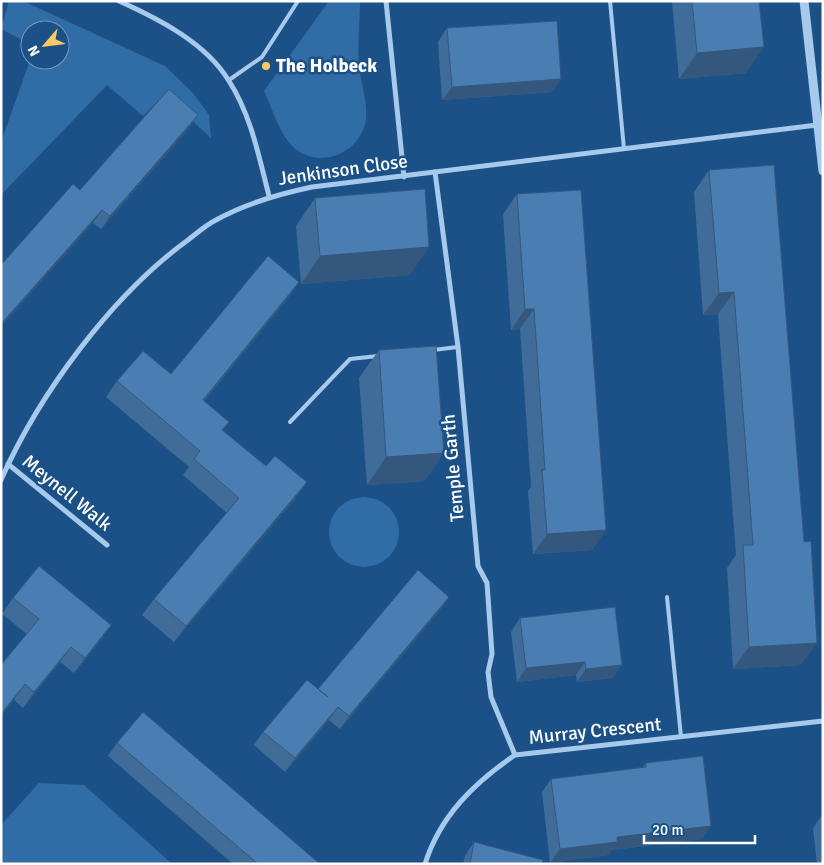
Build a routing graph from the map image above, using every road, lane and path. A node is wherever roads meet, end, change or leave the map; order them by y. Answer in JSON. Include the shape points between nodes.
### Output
{"nodes":[{"id":1,"x":119,"y":1,"type":"edge"},
{"id":2,"x":298,"y":1,"type":"edge"},
{"id":3,"x":386,"y":1,"type":"edge"},
{"id":4,"x":610,"y":1,"type":"edge"},
{"id":5,"x":804,"y":1,"type":"edge"},
{"id":6,"x":229,"y":80,"type":"junction"},
{"id":7,"x":817,"y":125,"type":"junction"},
{"id":8,"x":624,"y":149,"type":"junction"},
{"id":9,"x":823,"y":171,"type":"edge"},
{"id":10,"x":434,"y":172,"type":"junction"},
{"id":11,"x":404,"y":177,"type":"junction"},
{"id":12,"x":270,"y":196,"type":"junction"},
{"id":13,"x":458,"y":347,"type":"junction"},
{"id":14,"x":428,"y":350,"type":"edge"},
{"id":15,"x":379,"y":356,"type":"edge"},
{"id":16,"x":290,"y":422,"type":"dead end"},
{"id":17,"x":8,"y":464,"type":"junction"},
{"id":18,"x":1,"y":480,"type":"edge"},
{"id":19,"x":107,"y":545,"type":"dead end"},
{"id":20,"x":667,"y":597,"type":"dead end"},
{"id":21,"x":823,"y":721,"type":"edge"},
{"id":22,"x":681,"y":737,"type":"junction"},
{"id":23,"x":514,"y":755,"type":"junction"},
{"id":24,"x":425,"y":864,"type":"edge"}],
"edges":[{"from":1,"to":6,"type":"street","via":[[176,31],[205,52]]},
{"from":2,"to":6,"type":"lane","via":[[262,57]]},
{"from":3,"to":11,"type":"street"},
{"from":4,"to":8,"type":"lane"},
{"from":5,"to":7,"type":"street"},
{"from":6,"to":12,"type":"street","via":[[249,122]]},
{"from":7,"to":8,"type":"street","name":"Jenkinson Close"},
{"from":7,"to":9,"type":"street"},
{"from":8,"to":10,"type":"street","name":"Jenkinson Close"},
{"from":10,"to":11,"type":"street","name":"Jenkinson Close"},
{"from":10,"to":13,"type":"street","name":"Temple Garth"},
{"from":11,"to":12,"type":"street","name":"Jenkinson Close","via":[[312,187]]},
{"from":12,"to":17,"type":"street","name":"Jenkinson Close","via":[[215,220],[164,258],[113,308],[54,385]]},
{"from":13,"to":14,"type":"lane"},
{"from":13,"to":23,"type":"street","name":"Temple Garth","via":[[478,566],[487,583],[492,654],[488,672],[491,697]]},
{"from":15,"to":16,"type":"lane","via":[[350,359]]},
{"from":17,"to":18,"type":"street","name":"Jenkinson Close"},
{"from":17,"to":19,"type":"street","name":"Meynell Walk"},
{"from":20,"to":22,"type":"lane"},
{"from":21,"to":22,"type":"street","name":"Murray Crescent"},
{"from":22,"to":23,"type":"street","name":"Murray Crescent"},
{"from":23,"to":24,"type":"street","name":"Murray Crescent","via":[[465,795],[446,820]]}]}
